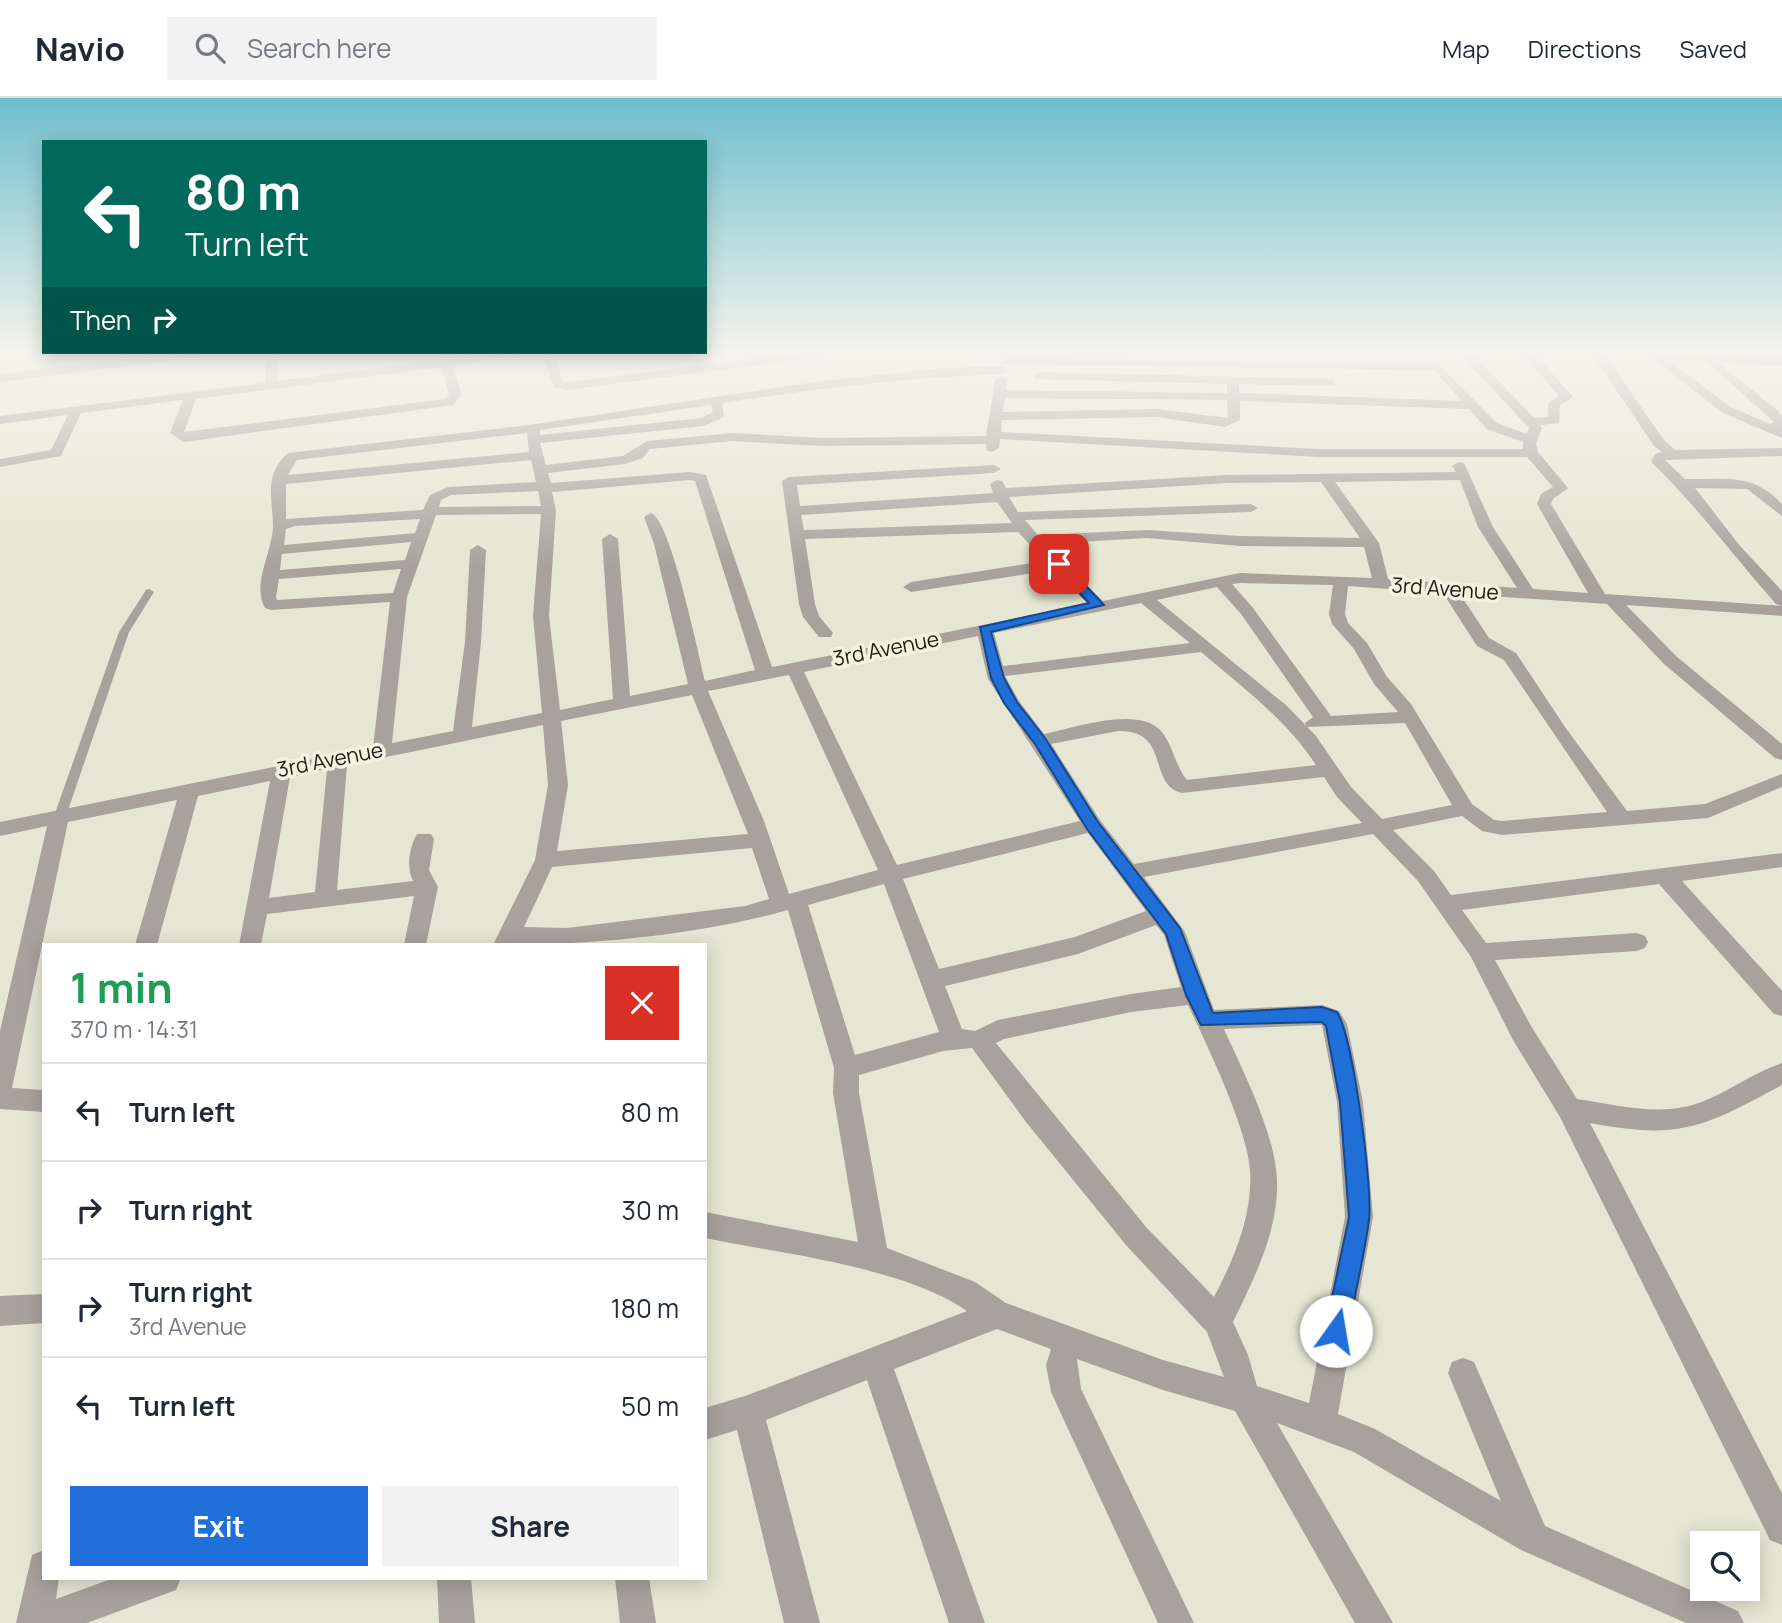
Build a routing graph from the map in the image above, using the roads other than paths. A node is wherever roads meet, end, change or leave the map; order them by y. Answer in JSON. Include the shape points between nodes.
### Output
{"nodes":[{"id":1,"x":69,"y":425,"type":"edge"},
{"id":2,"x":180,"y":425,"type":"edge"},
{"id":3,"x":278,"y":425,"type":"edge"},
{"id":4,"x":543,"y":425,"type":"edge"},
{"id":5,"x":994,"y":425,"type":"edge"},
{"id":6,"x":1493,"y":425,"type":"edge"},
{"id":7,"x":1533,"y":425,"type":"edge"},
{"id":8,"x":1647,"y":425,"type":"edge"},
{"id":9,"x":992,"y":438,"type":"junction"},
{"id":10,"x":1531,"y":447,"type":"junction"},
{"id":11,"x":1782,"y":452,"type":"edge"},
{"id":12,"x":1451,"y":454,"type":"junction"},
{"id":13,"x":1672,"y":454,"type":"junction"},
{"id":14,"x":539,"y":461,"type":"junction"},
{"id":15,"x":0,"y":463,"type":"edge"},
{"id":16,"x":994,"y":469,"type":"junction"},
{"id":17,"x":1465,"y":476,"type":"junction"},
{"id":18,"x":1325,"y":478,"type":"junction"},
{"id":19,"x":279,"y":480,"type":"junction"},
{"id":20,"x":1681,"y":483,"type":"junction"},
{"id":21,"x":1001,"y":495,"type":"junction"},
{"id":22,"x":1251,"y":508,"type":"dead end"},
{"id":23,"x":549,"y":510,"type":"junction"},
{"id":24,"x":792,"y":511,"type":"junction"},
{"id":25,"x":428,"y":512,"type":"junction"},
{"id":26,"x":1782,"y":512,"type":"edge"},
{"id":27,"x":651,"y":517,"type":"dead end"},
{"id":28,"x":1018,"y":522,"type":"junction"},
{"id":29,"x":281,"y":525,"type":"junction"},
{"id":30,"x":796,"y":535,"type":"junction"},
{"id":31,"x":421,"y":537,"type":"junction"},
{"id":32,"x":610,"y":539,"type":"dead end"},
{"id":33,"x":1036,"y":540,"type":"junction"},
{"id":34,"x":1371,"y":542,"type":"junction"},
{"id":35,"x":276,"y":550,"type":"junction"},
{"id":36,"x":478,"y":550,"type":"dead end"},
{"id":37,"x":411,"y":564,"type":"junction"},
{"id":38,"x":1059,"y":564,"type":"junction"},
{"id":39,"x":273,"y":575,"type":"junction"},
{"id":40,"x":1220,"y":581,"type":"junction"},
{"id":41,"x":1341,"y":581,"type":"junction"},
{"id":42,"x":1381,"y":584,"type":"junction"},
{"id":43,"x":911,"y":587,"type":"dead end"},
{"id":44,"x":1449,"y":590,"type":"junction"},
{"id":45,"x":149,"y":592,"type":"dead end"},
{"id":46,"x":1529,"y":595,"type":"junction"},
{"id":47,"x":1143,"y":596,"type":"junction"},
{"id":48,"x":399,"y":597,"type":"junction"},
{"id":49,"x":1606,"y":599,"type":"junction"},
{"id":50,"x":1782,"y":601,"type":"edge"},
{"id":51,"x":1098,"y":605,"type":"junction"},
{"id":52,"x":1782,"y":611,"type":"edge"},
{"id":53,"x":985,"y":629,"type":"junction"},
{"id":54,"x":825,"y":634,"type":"dead end"},
{"id":55,"x":1202,"y":646,"type":"junction"},
{"id":56,"x":794,"y":668,"type":"junction"},
{"id":57,"x":995,"y":672,"type":"junction"},
{"id":58,"x":765,"y":673,"type":"junction"},
{"id":59,"x":698,"y":688,"type":"junction"},
{"id":60,"x":622,"y":703,"type":"junction"},
{"id":61,"x":1410,"y":716,"type":"junction"},
{"id":62,"x":550,"y":718,"type":"junction"},
{"id":63,"x":1326,"y":722,"type":"junction"},
{"id":64,"x":1294,"y":724,"type":"junction"},
{"id":65,"x":461,"y":734,"type":"junction"},
{"id":66,"x":1040,"y":741,"type":"junction"},
{"id":67,"x":382,"y":750,"type":"junction"},
{"id":68,"x":1782,"y":754,"type":"edge"},
{"id":69,"x":338,"y":758,"type":"junction"},
{"id":70,"x":282,"y":769,"type":"junction"},
{"id":71,"x":1327,"y":770,"type":"junction"},
{"id":72,"x":1782,"y":780,"type":"edge"},
{"id":73,"x":190,"y":788,"type":"junction"},
{"id":74,"x":1465,"y":809,"type":"junction"},
{"id":75,"x":59,"y":819,"type":"junction"},
{"id":76,"x":1622,"y":819,"type":"junction"},
{"id":77,"x":1093,"y":825,"type":"junction"},
{"id":78,"x":1378,"y":827,"type":"junction"},
{"id":79,"x":0,"y":829,"type":"edge"},
{"id":80,"x":424,"y":839,"type":"dead end"},
{"id":81,"x":761,"y":840,"type":"junction"},
{"id":82,"x":545,"y":860,"type":"junction"},
{"id":83,"x":1782,"y":860,"type":"edge"},
{"id":84,"x":1129,"y":872,"type":"junction"},
{"id":85,"x":891,"y":874,"type":"junction"},
{"id":86,"x":1665,"y":876,"type":"junction"},
{"id":87,"x":427,"y":887,"type":"junction"},
{"id":88,"x":325,"y":899,"type":"junction"},
{"id":89,"x":788,"y":902,"type":"junction"},
{"id":90,"x":1446,"y":904,"type":"junction"},
{"id":91,"x":258,"y":907,"type":"junction"},
{"id":92,"x":1162,"y":914,"type":"junction"},
{"id":93,"x":506,"y":940,"type":"edge"},
{"id":94,"x":567,"y":940,"type":"edge"},
{"id":95,"x":1637,"y":942,"type":"dead end"},
{"id":96,"x":147,"y":943,"type":"edge"},
{"id":97,"x":250,"y":943,"type":"edge"},
{"id":98,"x":415,"y":943,"type":"edge"},
{"id":99,"x":1480,"y":951,"type":"junction"},
{"id":100,"x":931,"y":980,"type":"junction"},
{"id":101,"x":1195,"y":995,"type":"junction"},
{"id":102,"x":1782,"y":1007,"type":"edge"},
{"id":103,"x":1208,"y":1020,"type":"junction"},
{"id":104,"x":983,"y":1038,"type":"junction"},
{"id":105,"x":954,"y":1039,"type":"junction"},
{"id":106,"x":846,"y":1068,"type":"junction"},
{"id":107,"x":1782,"y":1073,"type":"edge"},
{"id":108,"x":0,"y":1086,"type":"edge"},
{"id":109,"x":0,"y":1098,"type":"edge"},
{"id":110,"x":42,"y":1101,"type":"edge"},
{"id":111,"x":1569,"y":1109,"type":"junction"},
{"id":112,"x":707,"y":1225,"type":"edge"},
{"id":113,"x":876,"y":1259,"type":"junction"},
{"id":114,"x":42,"y":1308,"type":"edge"},
{"id":115,"x":0,"y":1311,"type":"edge"},
{"id":116,"x":997,"y":1314,"type":"junction"},
{"id":117,"x":1217,"y":1322,"type":"junction"},
{"id":118,"x":1072,"y":1341,"type":"junction"},
{"id":119,"x":875,"y":1360,"type":"junction"},
{"id":120,"x":1463,"y":1373,"type":"dead end"},
{"id":121,"x":1245,"y":1398,"type":"junction"},
{"id":122,"x":748,"y":1411,"type":"junction"},
{"id":123,"x":707,"y":1422,"type":"edge"},
{"id":124,"x":1321,"y":1424,"type":"junction"},
{"id":125,"x":1782,"y":1528,"type":"edge"},
{"id":126,"x":1533,"y":1538,"type":"junction"},
{"id":127,"x":42,"y":1580,"type":"edge"},
{"id":128,"x":158,"y":1580,"type":"edge"},
{"id":129,"x":454,"y":1580,"type":"edge"},
{"id":130,"x":632,"y":1580,"type":"edge"},
{"id":131,"x":36,"y":1623,"type":"edge"},
{"id":132,"x":457,"y":1623,"type":"edge"},
{"id":133,"x":638,"y":1623,"type":"edge"},
{"id":134,"x":802,"y":1623,"type":"edge"},
{"id":135,"x":967,"y":1623,"type":"edge"},
{"id":136,"x":1176,"y":1623,"type":"edge"},
{"id":137,"x":1375,"y":1623,"type":"edge"},
{"id":138,"x":1726,"y":1623,"type":"edge"}],
"edges":[{"from":1,"to":15,"type":"street","via":[[56,453]]},
{"from":2,"to":3,"type":"street","via":[[177,433],[184,438]]},
{"from":4,"to":14,"type":"street","via":[[537,426]]},
{"from":5,"to":9,"type":"street"},
{"from":6,"to":10,"type":"street"},
{"from":7,"to":10,"type":"street"},
{"from":8,"to":13,"type":"street"},
{"from":9,"to":12,"type":"street","via":[[1319,453]]},
{"from":9,"to":14,"type":"street","via":[[822,442],[733,437],[647,446],[625,460]]},
{"from":9,"to":16,"type":"street"},
{"from":10,"to":12,"type":"street"},
{"from":10,"to":49,"type":"street","via":[[1561,488],[1546,497],[1544,504]]},
{"from":11,"to":13,"type":"street"},
{"from":12,"to":17,"type":"street"},
{"from":13,"to":20,"type":"street","via":[[1658,461]]},
{"from":14,"to":19,"type":"street"},
{"from":14,"to":19,"type":"street","via":[[299,454],[288,459]]},
{"from":14,"to":23,"type":"street"},
{"from":14,"to":25,"type":"street","via":[[442,492]]},
{"from":14,"to":58,"type":"street","via":[[701,478]]},
{"from":16,"to":21,"type":"street"},
{"from":16,"to":24,"type":"street","via":[[792,479]]},
{"from":17,"to":18,"type":"street"},
{"from":17,"to":46,"type":"street","via":[[1483,520]]},
{"from":18,"to":21,"type":"street","via":[[1227,479]]},
{"from":18,"to":34,"type":"street"},
{"from":19,"to":29,"type":"street","via":[[277,516]]},
{"from":20,"to":26,"type":"street","via":[[1750,485]]},
{"from":20,"to":50,"type":"street"},
{"from":21,"to":24,"type":"street"},
{"from":21,"to":28,"type":"street"},
{"from":22,"to":28,"type":"street"},
{"from":23,"to":25,"type":"street"},
{"from":23,"to":62,"type":"street","via":[[541,616]]},
{"from":24,"to":30,"type":"street"},
{"from":25,"to":29,"type":"street"},
{"from":25,"to":31,"type":"street"},
{"from":27,"to":59,"type":"street"},
{"from":28,"to":30,"type":"street"},
{"from":28,"to":33,"type":"street"},
{"from":29,"to":35,"type":"street"},
{"from":30,"to":54,"type":"street","via":[[807,604]]},
{"from":31,"to":35,"type":"street"},
{"from":31,"to":37,"type":"street"},
{"from":32,"to":60,"type":"street"},
{"from":33,"to":34,"type":"street","via":[[1147,534],[1240,541]]},
{"from":33,"to":38,"type":"street"},
{"from":34,"to":42,"type":"street"},
{"from":35,"to":39,"type":"street"},
{"from":36,"to":65,"type":"street"},
{"from":37,"to":39,"type":"street"},
{"from":37,"to":48,"type":"street"},
{"from":38,"to":43,"type":"street"},
{"from":38,"to":51,"type":"street"},
{"from":39,"to":48,"type":"street","via":[[268,597],[276,607]]},
{"from":40,"to":41,"type":"street","name":"3rd Avenue"},
{"from":40,"to":47,"type":"street","name":"3rd Avenue"},
{"from":40,"to":63,"type":"street","via":[[1247,611]]},
{"from":41,"to":42,"type":"street","name":"3rd Avenue"},
{"from":41,"to":61,"type":"street","via":[[1340,624]]},
{"from":42,"to":44,"type":"street","name":"3rd Avenue"},
{"from":44,"to":46,"type":"street","name":"3rd Avenue"},
{"from":44,"to":76,"type":"street","via":[[1483,642],[1510,657]]},
{"from":45,"to":75,"type":"lane","via":[[124,632]]},
{"from":46,"to":49,"type":"street","name":"3rd Avenue"},
{"from":47,"to":51,"type":"street","name":"3rd Avenue"},
{"from":47,"to":55,"type":"street"},
{"from":48,"to":67,"type":"street"},
{"from":49,"to":52,"type":"street","name":"3rd Avenue"},
{"from":49,"to":68,"type":"street"},
{"from":51,"to":53,"type":"street","name":"3rd Avenue"},
{"from":53,"to":56,"type":"street","name":"3rd Avenue"},
{"from":53,"to":57,"type":"street"},
{"from":55,"to":57,"type":"street"},
{"from":55,"to":64,"type":"street"},
{"from":56,"to":58,"type":"street","name":"3rd Avenue"},
{"from":56,"to":85,"type":"street"},
{"from":57,"to":66,"type":"street","via":[[1011,703]]},
{"from":58,"to":59,"type":"street","name":"3rd Avenue"},
{"from":59,"to":60,"type":"street","name":"3rd Avenue"},
{"from":59,"to":81,"type":"street"},
{"from":60,"to":62,"type":"street","name":"3rd Avenue"},
{"from":61,"to":63,"type":"street"},
{"from":61,"to":74,"type":"street"},
{"from":62,"to":65,"type":"street","name":"3rd Avenue"},
{"from":62,"to":82,"type":"street","via":[[558,785]]},
{"from":63,"to":64,"type":"street"},
{"from":64,"to":71,"type":"street"},
{"from":65,"to":67,"type":"street","name":"3rd Avenue"},
{"from":66,"to":71,"type":"street","via":[[1142,724],[1153,732],[1182,787]]},
{"from":66,"to":77,"type":"street"},
{"from":67,"to":69,"type":"street","name":"3rd Avenue"},
{"from":69,"to":70,"type":"street","name":"3rd Avenue"},
{"from":69,"to":88,"type":"street"},
{"from":70,"to":73,"type":"street","name":"3rd Avenue"},
{"from":70,"to":91,"type":"street"},
{"from":71,"to":78,"type":"street"},
{"from":72,"to":76,"type":"street","via":[[1708,811]]},
{"from":73,"to":75,"type":"street","name":"3rd Avenue"},
{"from":73,"to":96,"type":"street"},
{"from":74,"to":76,"type":"street","via":[[1489,826],[1502,828]]},
{"from":74,"to":78,"type":"street"},
{"from":75,"to":79,"type":"street","name":"3rd Avenue"},
{"from":75,"to":108,"type":"street"},
{"from":77,"to":84,"type":"street"},
{"from":77,"to":85,"type":"street"},
{"from":78,"to":84,"type":"street","via":[[1243,855]]},
{"from":78,"to":90,"type":"street","via":[[1426,876]]},
{"from":80,"to":87,"type":"street","via":[[418,870]]},
{"from":81,"to":82,"type":"street"},
{"from":81,"to":89,"type":"street"},
{"from":82,"to":93,"type":"street"},
{"from":83,"to":86,"type":"street"},
{"from":84,"to":92,"type":"street"},
{"from":85,"to":89,"type":"street"},
{"from":85,"to":100,"type":"street"},
{"from":86,"to":90,"type":"street"},
{"from":86,"to":102,"type":"street"},
{"from":87,"to":88,"type":"street"},
{"from":87,"to":98,"type":"street"},
{"from":88,"to":91,"type":"street"},
{"from":89,"to":94,"type":"street","via":[[745,914]]},
{"from":89,"to":106,"type":"street"},
{"from":90,"to":99,"type":"street"},
{"from":91,"to":97,"type":"street"},
{"from":92,"to":100,"type":"street","via":[[1078,945]]},
{"from":92,"to":101,"type":"street","via":[[1182,952]]},
{"from":93,"to":94,"type":"street"},
{"from":95,"to":99,"type":"street"},
{"from":99,"to":111,"type":"street","via":[[1522,1033]]},
{"from":100,"to":105,"type":"street"},
{"from":101,"to":103,"type":"street"},
{"from":101,"to":104,"type":"street","via":[[1052,1019],[998,1030]]},
{"from":103,"to":117,"type":"street","via":[[1252,1128],[1263,1170],[1259,1223]]},
{"from":103,"to":124,"type":"street","via":[[1322,1015],[1335,1024],[1350,1102],[1359,1217]]},
{"from":104,"to":105,"type":"street"},
{"from":104,"to":117,"type":"street","via":[[983,1045],[1035,1114],[1136,1237]]},
{"from":105,"to":106,"type":"street"},
{"from":106,"to":113,"type":"street","via":[[846,1093]]},
{"from":107,"to":111,"type":"street","via":[[1700,1113],[1669,1121]]},
{"from":109,"to":110,"type":"street"},
{"from":111,"to":125,"type":"street"},
{"from":112,"to":113,"type":"street"},
{"from":113,"to":116,"type":"street","via":[[965,1292]]},
{"from":114,"to":115,"type":"street"},
{"from":116,"to":118,"type":"street"},
{"from":116,"to":119,"type":"street"},
{"from":117,"to":121,"type":"street","via":[[1233,1354]]},
{"from":118,"to":121,"type":"street","via":[[1163,1375]]},
{"from":118,"to":136,"type":"street","via":[[1061,1354],[1066,1392]]},
{"from":119,"to":122,"type":"street"},
{"from":119,"to":135,"type":"street"},
{"from":120,"to":126,"type":"street"},
{"from":121,"to":124,"type":"street"},
{"from":121,"to":137,"type":"street"},
{"from":122,"to":123,"type":"street"},
{"from":122,"to":134,"type":"street"},
{"from":124,"to":126,"type":"street","via":[[1364,1440]]},
{"from":126,"to":138,"type":"street"},
{"from":127,"to":131,"type":"street"},
{"from":128,"to":131,"type":"street"},
{"from":129,"to":132,"type":"street"},
{"from":130,"to":133,"type":"street"}]}
